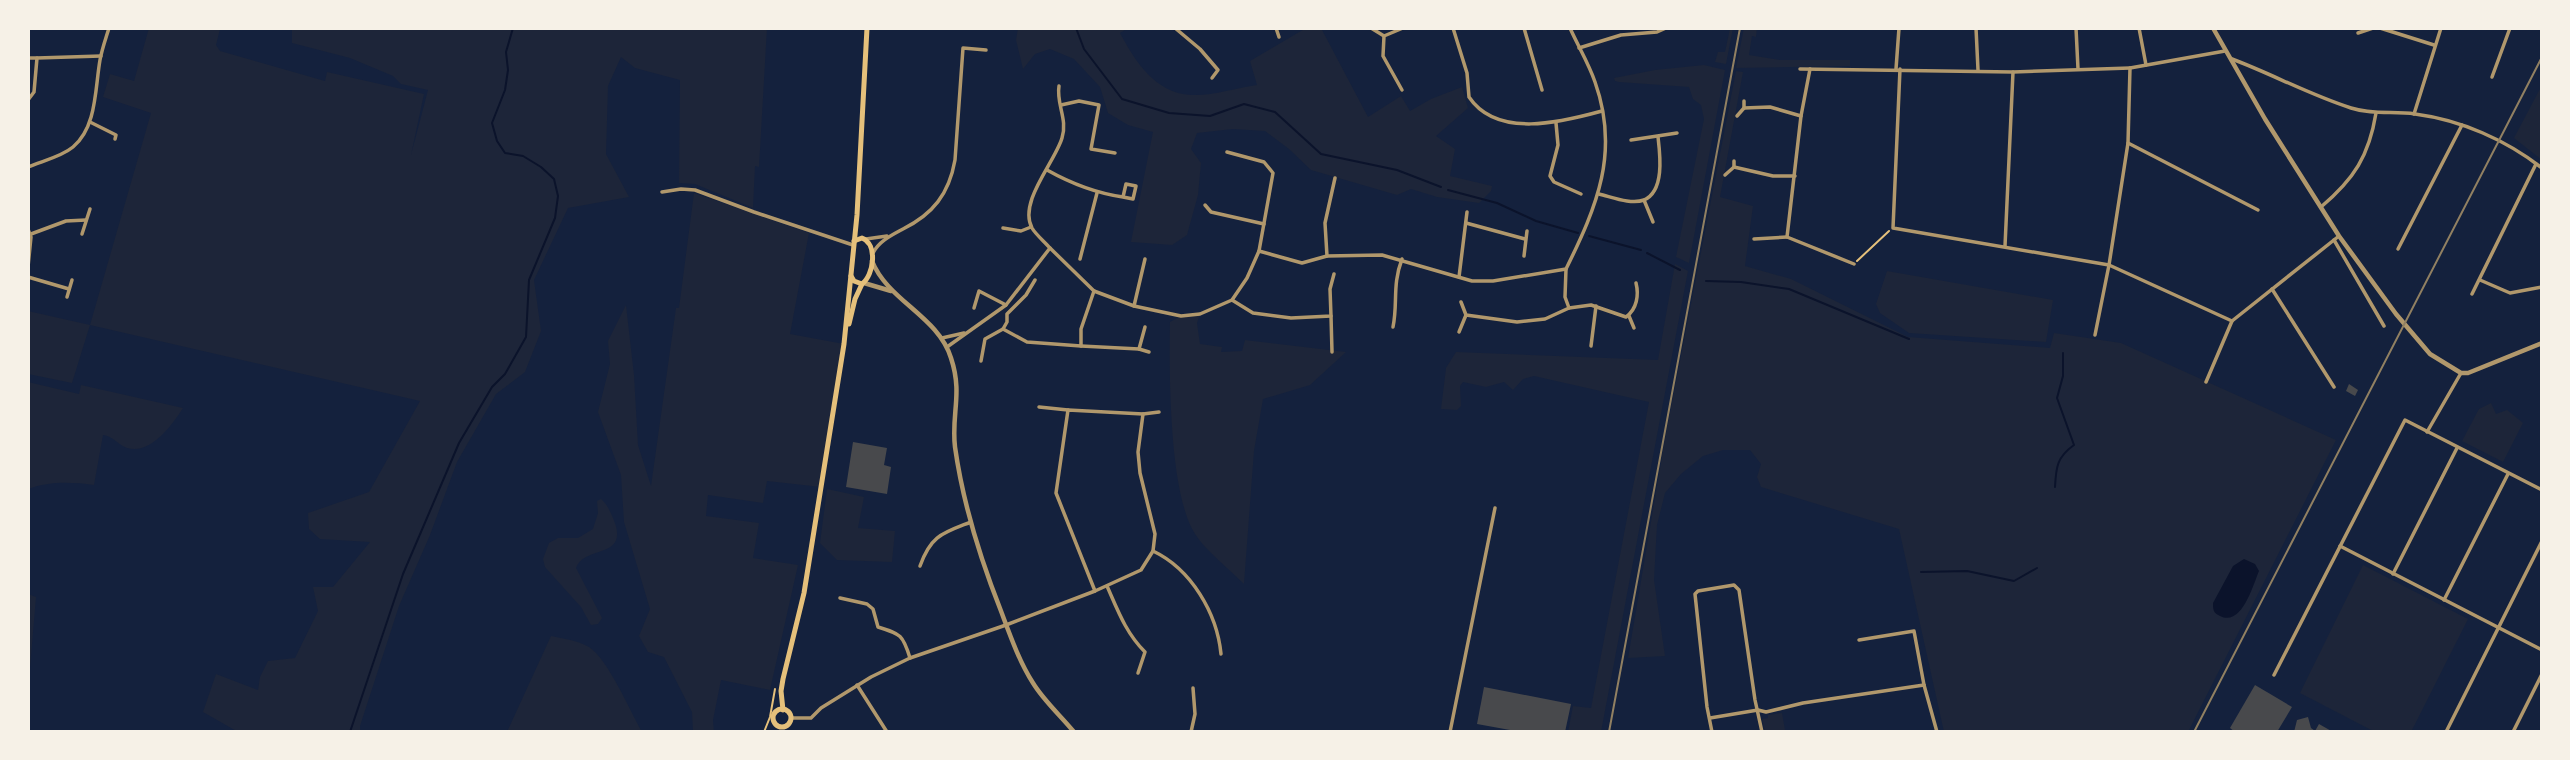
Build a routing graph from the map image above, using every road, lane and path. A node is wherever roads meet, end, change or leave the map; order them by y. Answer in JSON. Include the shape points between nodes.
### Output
{"nodes":[{"id":1,"x":109,"y":28,"type":"edge"},
{"id":2,"x":867,"y":28,"type":"edge"},
{"id":3,"x":1175,"y":28,"type":"edge"},
{"id":4,"x":1276,"y":28,"type":"edge"},
{"id":5,"x":1371,"y":28,"type":"edge"},
{"id":6,"x":1403,"y":28,"type":"edge"},
{"id":7,"x":1453,"y":28,"type":"edge"},
{"id":8,"x":1524,"y":28,"type":"edge"},
{"id":9,"x":1570,"y":28,"type":"edge"},
{"id":10,"x":1666,"y":28,"type":"edge"},
{"id":11,"x":1899,"y":28,"type":"edge"},
{"id":12,"x":1976,"y":28,"type":"edge"},
{"id":13,"x":2076,"y":28,"type":"edge"},
{"id":14,"x":2139,"y":28,"type":"edge"},
{"id":15,"x":2213,"y":28,"type":"edge"},
{"id":16,"x":2372,"y":28,"type":"edge"},
{"id":17,"x":2380,"y":28,"type":"edge"},
{"id":18,"x":2441,"y":28,"type":"edge"},
{"id":19,"x":2510,"y":28,"type":"edge"},
{"id":20,"x":2358,"y":33,"type":"dead end"},
{"id":21,"x":1384,"y":36,"type":"junction"},
{"id":22,"x":1279,"y":37,"type":"dead end"},
{"id":23,"x":2434,"y":45,"type":"junction"},
{"id":24,"x":1579,"y":48,"type":"junction"},
{"id":25,"x":986,"y":50,"type":"dead end"},
{"id":26,"x":2225,"y":51,"type":"junction"},
{"id":27,"x":101,"y":56,"type":"junction"},
{"id":28,"x":28,"y":58,"type":"edge"},
{"id":29,"x":37,"y":58,"type":"junction"},
{"id":30,"x":2232,"y":59,"type":"junction"},
{"id":31,"x":2146,"y":65,"type":"junction"},
{"id":32,"x":2130,"y":68,"type":"junction"},
{"id":33,"x":1800,"y":69,"type":"dead end"},
{"id":34,"x":1810,"y":69,"type":"junction"},
{"id":35,"x":1898,"y":69,"type":"junction"},
{"id":36,"x":2078,"y":69,"type":"junction"},
{"id":37,"x":1978,"y":71,"type":"junction"},
{"id":38,"x":2013,"y":72,"type":"junction"},
{"id":39,"x":2492,"y":77,"type":"dead end"},
{"id":40,"x":1212,"y":78,"type":"dead end"},
{"id":41,"x":1059,"y":86,"type":"dead end"},
{"id":42,"x":1402,"y":90,"type":"dead end"},
{"id":43,"x":1542,"y":90,"type":"dead end"},
{"id":44,"x":28,"y":100,"type":"edge"},
{"id":45,"x":1744,"y":100,"type":"dead end"},
{"id":46,"x":1061,"y":105,"type":"junction"},
{"id":47,"x":1744,"y":107,"type":"junction"},
{"id":48,"x":1602,"y":111,"type":"junction"},
{"id":49,"x":2376,"y":113,"type":"junction"},
{"id":50,"x":2414,"y":114,"type":"junction"},
{"id":51,"x":1737,"y":116,"type":"dead end"},
{"id":52,"x":1801,"y":116,"type":"junction"},
{"id":53,"x":90,"y":122,"type":"junction"},
{"id":54,"x":1556,"y":123,"type":"junction"},
{"id":55,"x":2462,"y":125,"type":"junction"},
{"id":56,"x":1677,"y":133,"type":"dead end"},
{"id":57,"x":1658,"y":137,"type":"junction"},
{"id":58,"x":115,"y":139,"type":"dead end"},
{"id":59,"x":1631,"y":140,"type":"dead end"},
{"id":60,"x":2128,"y":143,"type":"junction"},
{"id":61,"x":1227,"y":152,"type":"dead end"},
{"id":62,"x":1115,"y":153,"type":"dead end"},
{"id":63,"x":1734,"y":161,"type":"dead end"},
{"id":64,"x":2536,"y":164,"type":"junction"},
{"id":65,"x":28,"y":167,"type":"edge"},
{"id":66,"x":1734,"y":167,"type":"junction"},
{"id":67,"x":2542,"y":168,"type":"edge"},
{"id":68,"x":1047,"y":170,"type":"junction"},
{"id":69,"x":1725,"y":175,"type":"dead end"},
{"id":70,"x":1795,"y":176,"type":"junction"},
{"id":71,"x":1335,"y":178,"type":"dead end"},
{"id":72,"x":662,"y":192,"type":"dead end"},
{"id":73,"x":1097,"y":193,"type":"junction"},
{"id":74,"x":1581,"y":194,"type":"dead end"},
{"id":75,"x":1599,"y":194,"type":"junction"},
{"id":76,"x":1124,"y":197,"type":"junction"},
{"id":77,"x":1644,"y":200,"type":"junction"},
{"id":78,"x":1205,"y":205,"type":"dead end"},
{"id":79,"x":2321,"y":207,"type":"junction"},
{"id":80,"x":90,"y":209,"type":"dead end"},
{"id":81,"x":2258,"y":210,"type":"dead end"},
{"id":82,"x":1467,"y":212,"type":"dead end"},
{"id":83,"x":857,"y":215,"type":"junction"},
{"id":84,"x":86,"y":220,"type":"junction"},
{"id":85,"x":1653,"y":222,"type":"dead end"},
{"id":86,"x":1466,"y":223,"type":"junction"},
{"id":87,"x":1264,"y":224,"type":"junction"},
{"id":88,"x":1031,"y":226,"type":"junction"},
{"id":89,"x":1003,"y":228,"type":"dead end"},
{"id":90,"x":1893,"y":228,"type":"junction"},
{"id":91,"x":28,"y":229,"type":"edge"},
{"id":92,"x":1527,"y":231,"type":"dead end"},
{"id":93,"x":31,"y":234,"type":"junction"},
{"id":94,"x":82,"y":234,"type":"dead end"},
{"id":95,"x":889,"y":236,"type":"junction"},
{"id":96,"x":1787,"y":237,"type":"junction"},
{"id":97,"x":865,"y":238,"type":"junction"},
{"id":98,"x":2337,"y":238,"type":"junction"},
{"id":99,"x":1525,"y":239,"type":"junction"},
{"id":100,"x":1754,"y":239,"type":"dead end"},
{"id":101,"x":854,"y":243,"type":"junction"},
{"id":102,"x":2005,"y":246,"type":"junction"},
{"id":103,"x":1050,"y":248,"type":"junction"},
{"id":104,"x":2398,"y":249,"type":"dead end"},
{"id":105,"x":1259,"y":251,"type":"junction"},
{"id":106,"x":1327,"y":256,"type":"junction"},
{"id":107,"x":1524,"y":256,"type":"dead end"},
{"id":108,"x":872,"y":258,"type":"junction"},
{"id":109,"x":1080,"y":259,"type":"dead end"},
{"id":110,"x":1145,"y":259,"type":"dead end"},
{"id":111,"x":1402,"y":259,"type":"junction"},
{"id":112,"x":1854,"y":264,"type":"joint"},
{"id":113,"x":2109,"y":265,"type":"junction"},
{"id":114,"x":28,"y":267,"type":"edge"},
{"id":115,"x":1566,"y":269,"type":"junction"},
{"id":116,"x":1334,"y":274,"type":"dead end"},
{"id":117,"x":28,"y":276,"type":"edge"},
{"id":118,"x":851,"y":276,"type":"junction"},
{"id":119,"x":1459,"y":277,"type":"junction"},
{"id":120,"x":72,"y":280,"type":"dead end"},
{"id":121,"x":1035,"y":280,"type":"dead end"},
{"id":122,"x":2480,"y":280,"type":"junction"},
{"id":123,"x":1636,"y":282,"type":"dead end"},
{"id":124,"x":863,"y":284,"type":"junction"},
{"id":125,"x":2542,"y":287,"type":"edge"},
{"id":126,"x":69,"y":289,"type":"junction"},
{"id":127,"x":2272,"y":289,"type":"junction"},
{"id":128,"x":891,"y":291,"type":"junction"},
{"id":129,"x":1094,"y":291,"type":"junction"},
{"id":130,"x":2472,"y":294,"type":"dead end"},
{"id":131,"x":67,"y":297,"type":"dead end"},
{"id":132,"x":1232,"y":300,"type":"junction"},
{"id":133,"x":1461,"y":302,"type":"dead end"},
{"id":134,"x":1006,"y":305,"type":"junction"},
{"id":135,"x":1134,"y":306,"type":"junction"},
{"id":136,"x":1596,"y":306,"type":"junction"},
{"id":137,"x":974,"y":307,"type":"dead end"},
{"id":138,"x":1569,"y":308,"type":"junction"},
{"id":139,"x":1466,"y":315,"type":"junction"},
{"id":140,"x":1331,"y":316,"type":"junction"},
{"id":141,"x":1629,"y":316,"type":"junction"},
{"id":142,"x":2232,"y":321,"type":"junction"},
{"id":143,"x":2384,"y":326,"type":"dead end"},
{"id":144,"x":1144,"y":327,"type":"dead end"},
{"id":145,"x":1392,"y":327,"type":"dead end"},
{"id":146,"x":1634,"y":328,"type":"dead end"},
{"id":147,"x":1003,"y":329,"type":"junction"},
{"id":148,"x":966,"y":332,"type":"junction"},
{"id":149,"x":1459,"y":332,"type":"dead end"},
{"id":150,"x":2095,"y":335,"type":"dead end"},
{"id":151,"x":942,"y":338,"type":"junction"},
{"id":152,"x":2542,"y":343,"type":"edge"},
{"id":153,"x":1081,"y":346,"type":"junction"},
{"id":154,"x":1591,"y":346,"type":"dead end"},
{"id":155,"x":947,"y":347,"type":"junction"},
{"id":156,"x":1139,"y":349,"type":"junction"},
{"id":157,"x":844,"y":350,"type":"junction"},
{"id":158,"x":1149,"y":352,"type":"dead end"},
{"id":159,"x":1332,"y":352,"type":"dead end"},
{"id":160,"x":981,"y":361,"type":"dead end"},
{"id":161,"x":2461,"y":373,"type":"junction"},
{"id":162,"x":2206,"y":382,"type":"dead end"},
{"id":163,"x":2334,"y":387,"type":"dead end"},
{"id":164,"x":1039,"y":407,"type":"dead end"},
{"id":165,"x":1068,"y":410,"type":"junction"},
{"id":166,"x":1159,"y":412,"type":"dead end"},
{"id":167,"x":1143,"y":414,"type":"junction"},
{"id":168,"x":2427,"y":432,"type":"junction"},
{"id":169,"x":2457,"y":448,"type":"junction"},
{"id":170,"x":2508,"y":474,"type":"junction"},
{"id":171,"x":2542,"y":490,"type":"edge"},
{"id":172,"x":1495,"y":508,"type":"dead end"},
{"id":173,"x":971,"y":522,"type":"junction"},
{"id":174,"x":2542,"y":541,"type":"edge"},
{"id":175,"x":2340,"y":546,"type":"junction"},
{"id":176,"x":1153,"y":551,"type":"junction"},
{"id":177,"x":920,"y":566,"type":"dead end"},
{"id":178,"x":2393,"y":574,"type":"junction"},
{"id":179,"x":1107,"y":586,"type":"junction"},
{"id":180,"x":1095,"y":591,"type":"junction"},
{"id":181,"x":839,"y":598,"type":"dead end"},
{"id":182,"x":2444,"y":600,"type":"junction"},
{"id":183,"x":1006,"y":625,"type":"junction"},
{"id":184,"x":2499,"y":627,"type":"junction"},
{"id":185,"x":1859,"y":640,"type":"dead end"},
{"id":186,"x":2542,"y":650,"type":"edge"},
{"id":187,"x":1221,"y":654,"type":"dead end"},
{"id":188,"x":910,"y":658,"type":"junction"},
{"id":189,"x":1138,"y":673,"type":"dead end"},
{"id":190,"x":2542,"y":674,"type":"edge"},
{"id":191,"x":2274,"y":675,"type":"dead end"},
{"id":192,"x":857,"y":685,"type":"junction"},
{"id":193,"x":1924,"y":685,"type":"junction"},
{"id":194,"x":1193,"y":688,"type":"dead end"},
{"id":195,"x":772,"y":700,"type":"dead end"},
{"id":196,"x":783,"y":709,"type":"junction"},
{"id":197,"x":1758,"y":710,"type":"junction"},
{"id":198,"x":1710,"y":718,"type":"junction"},
{"id":199,"x":791,"y":719,"type":"junction"},
{"id":200,"x":777,"y":725,"type":"junction"},
{"id":201,"x":764,"y":732,"type":"edge"},
{"id":202,"x":773,"y":732,"type":"edge"},
{"id":203,"x":887,"y":732,"type":"edge"},
{"id":204,"x":1074,"y":732,"type":"edge"},
{"id":205,"x":1191,"y":732,"type":"edge"},
{"id":206,"x":1450,"y":732,"type":"edge"},
{"id":207,"x":1712,"y":732,"type":"edge"},
{"id":208,"x":1762,"y":732,"type":"edge"},
{"id":209,"x":1937,"y":732,"type":"edge"},
{"id":210,"x":2446,"y":732,"type":"edge"},
{"id":211,"x":2513,"y":732,"type":"edge"}],
"edges":[{"from":1,"to":27,"type":"street"},
{"from":2,"to":83,"type":"main road"},
{"from":3,"to":40,"type":"street","via":[[1218,70]]},
{"from":4,"to":22,"type":"street"},
{"from":5,"to":21,"type":"street"},
{"from":6,"to":21,"type":"street"},
{"from":7,"to":54,"type":"street","via":[[1473,104],[1499,119]]},
{"from":8,"to":43,"type":"street"},
{"from":9,"to":24,"type":"street"},
{"from":10,"to":24,"type":"street"},
{"from":11,"to":35,"type":"street"},
{"from":12,"to":37,"type":"street"},
{"from":13,"to":36,"type":"street"},
{"from":14,"to":31,"type":"street"},
{"from":15,"to":26,"type":"street"},
{"from":16,"to":20,"type":"street"},
{"from":17,"to":23,"type":"street"},
{"from":18,"to":23,"type":"street"},
{"from":19,"to":39,"type":"street"},
{"from":21,"to":42,"type":"street","via":[[1382,56]]},
{"from":23,"to":50,"type":"street"},
{"from":24,"to":48,"type":"street"},
{"from":25,"to":95,"type":"street","via":[[963,48],[956,160],[946,192],[930,213]]},
{"from":26,"to":30,"type":"street"},
{"from":26,"to":31,"type":"street"},
{"from":27,"to":29,"type":"street"},
{"from":27,"to":53,"type":"street"},
{"from":28,"to":29,"type":"street"},
{"from":29,"to":44,"type":"street","via":[[34,92]]},
{"from":30,"to":49,"type":"street","via":[[2352,108]]},
{"from":30,"to":79,"type":"street"},
{"from":31,"to":32,"type":"street"},
{"from":32,"to":36,"type":"street"},
{"from":32,"to":60,"type":"street"},
{"from":33,"to":34,"type":"street"},
{"from":34,"to":35,"type":"street"},
{"from":34,"to":52,"type":"street"},
{"from":35,"to":37,"type":"street"},
{"from":35,"to":90,"type":"street"},
{"from":36,"to":38,"type":"street"},
{"from":37,"to":38,"type":"street"},
{"from":38,"to":102,"type":"street"},
{"from":41,"to":46,"type":"street"},
{"from":45,"to":47,"type":"street"},
{"from":46,"to":62,"type":"street","via":[[1100,105],[1091,149]]},
{"from":46,"to":68,"type":"street","via":[[1062,139]]},
{"from":47,"to":51,"type":"street"},
{"from":47,"to":52,"type":"street","via":[[1770,107]]},
{"from":48,"to":54,"type":"street"},
{"from":48,"to":75,"type":"street","via":[[1606,140]]},
{"from":49,"to":50,"type":"street"},
{"from":49,"to":79,"type":"street","via":[[2355,174]]},
{"from":50,"to":55,"type":"street"},
{"from":52,"to":70,"type":"street"},
{"from":53,"to":58,"type":"street","via":[[116,135]]},
{"from":53,"to":65,"type":"street","via":[[73,146]]},
{"from":54,"to":74,"type":"street","via":[[1558,145],[1550,176],[1553,182]]},
{"from":55,"to":64,"type":"street","via":[[2499,140]]},
{"from":55,"to":104,"type":"street"},
{"from":56,"to":57,"type":"street"},
{"from":57,"to":59,"type":"street"},
{"from":57,"to":77,"type":"street","via":[[1660,169],[1653,192]]},
{"from":60,"to":81,"type":"street"},
{"from":60,"to":113,"type":"street"},
{"from":61,"to":87,"type":"street","via":[[1264,162],[1273,173]]},
{"from":63,"to":66,"type":"street"},
{"from":64,"to":67,"type":"street"},
{"from":64,"to":122,"type":"street"},
{"from":66,"to":69,"type":"street"},
{"from":66,"to":70,"type":"street"},
{"from":68,"to":73,"type":"street"},
{"from":68,"to":88,"type":"street","via":[[1033,192]]},
{"from":70,"to":96,"type":"street"},
{"from":71,"to":106,"type":"street","via":[[1325,223]]},
{"from":72,"to":101,"type":"street","via":[[695,190]]},
{"from":73,"to":76,"type":"street"},
{"from":73,"to":109,"type":"street"},
{"from":75,"to":77,"type":"street"},
{"from":75,"to":115,"type":"street"},
{"from":76,"to":76,"type":"street","via":[[1126,184],[1136,186],[1133,199]]},
{"from":77,"to":85,"type":"street"},
{"from":78,"to":87,"type":"street","via":[[1211,212]]},
{"from":79,"to":98,"type":"street"},
{"from":80,"to":84,"type":"street"},
{"from":82,"to":86,"type":"street"},
{"from":83,"to":97,"type":"main road"},
{"from":83,"to":101,"type":"main road"},
{"from":84,"to":93,"type":"street","via":[[66,221]]},
{"from":84,"to":94,"type":"street"},
{"from":86,"to":99,"type":"street"},
{"from":86,"to":119,"type":"street"},
{"from":87,"to":105,"type":"street"},
{"from":88,"to":89,"type":"street","via":[[1021,231]]},
{"from":88,"to":103,"type":"street"},
{"from":90,"to":102,"type":"street"},
{"from":90,"to":112,"type":"path"},
{"from":91,"to":93,"type":"street"},
{"from":92,"to":99,"type":"street"},
{"from":93,"to":114,"type":"street"},
{"from":95,"to":97,"type":"street"},
{"from":95,"to":108,"type":"street","via":[[875,248]]},
{"from":96,"to":100,"type":"street"},
{"from":96,"to":112,"type":"street"},
{"from":97,"to":101,"type":"main road"},
{"from":97,"to":108,"type":"main road"},
{"from":98,"to":127,"type":"street"},
{"from":98,"to":143,"type":"street"},
{"from":98,"to":161,"type":"street","via":[[2418,342]]},
{"from":99,"to":107,"type":"street"},
{"from":101,"to":118,"type":"main road"},
{"from":102,"to":113,"type":"street"},
{"from":103,"to":129,"type":"street"},
{"from":103,"to":134,"type":"street"},
{"from":105,"to":106,"type":"street","via":[[1302,263]]},
{"from":105,"to":132,"type":"street"},
{"from":106,"to":111,"type":"street"},
{"from":108,"to":124,"type":"main road","via":[[871,273]]},
{"from":108,"to":128,"type":"street"},
{"from":110,"to":135,"type":"street"},
{"from":111,"to":119,"type":"street"},
{"from":111,"to":145,"type":"street"},
{"from":113,"to":142,"type":"street"},
{"from":113,"to":150,"type":"street"},
{"from":115,"to":119,"type":"street","via":[[1493,281]]},
{"from":115,"to":138,"type":"street"},
{"from":116,"to":140,"type":"street"},
{"from":117,"to":126,"type":"street"},
{"from":118,"to":124,"type":"main road"},
{"from":118,"to":157,"type":"main road"},
{"from":120,"to":126,"type":"street"},
{"from":121,"to":147,"type":"street","via":[[1007,314]]},
{"from":122,"to":125,"type":"street","via":[[2510,293]]},
{"from":122,"to":130,"type":"street"},
{"from":123,"to":141,"type":"street","via":[[1638,296]]},
{"from":124,"to":128,"type":"street"},
{"from":124,"to":157,"type":"main road","via":[[855,299]]},
{"from":126,"to":131,"type":"street"},
{"from":127,"to":142,"type":"street"},
{"from":127,"to":163,"type":"street"},
{"from":128,"to":151,"type":"street"},
{"from":129,"to":135,"type":"street"},
{"from":129,"to":153,"type":"street","via":[[1084,314]]},
{"from":132,"to":135,"type":"street","via":[[1200,314],[1181,316]]},
{"from":132,"to":140,"type":"street","via":[[1253,313],[1291,318]]},
{"from":133,"to":139,"type":"street"},
{"from":134,"to":137,"type":"street","via":[[979,291]]},
{"from":134,"to":148,"type":"street"},
{"from":136,"to":138,"type":"street"},
{"from":136,"to":141,"type":"street"},
{"from":136,"to":154,"type":"street"},
{"from":138,"to":139,"type":"street","via":[[1545,319],[1517,322]]},
{"from":139,"to":149,"type":"street"},
{"from":140,"to":159,"type":"street"},
{"from":141,"to":146,"type":"street"},
{"from":142,"to":162,"type":"street"},
{"from":144,"to":156,"type":"street"},
{"from":147,"to":153,"type":"street","via":[[1027,342]]},
{"from":147,"to":160,"type":"street","via":[[985,339]]},
{"from":148,"to":151,"type":"street"},
{"from":148,"to":155,"type":"street"},
{"from":151,"to":155,"type":"street"},
{"from":152,"to":161,"type":"street"},
{"from":153,"to":156,"type":"street"},
{"from":155,"to":173,"type":"street","via":[[958,385],[954,442]]},
{"from":156,"to":158,"type":"street"},
{"from":157,"to":196,"type":"main road","via":[[804,593],[783,679]]},
{"from":161,"to":168,"type":"street"},
{"from":164,"to":165,"type":"street"},
{"from":165,"to":167,"type":"street"},
{"from":165,"to":180,"type":"street","via":[[1056,493]]},
{"from":166,"to":167,"type":"street"},
{"from":167,"to":176,"type":"street","via":[[1138,452],[1155,534]]},
{"from":168,"to":169,"type":"street"},
{"from":168,"to":175,"type":"street","via":[[2404,420]]},
{"from":169,"to":170,"type":"street"},
{"from":169,"to":178,"type":"street"},
{"from":170,"to":171,"type":"street"},
{"from":170,"to":182,"type":"street"},
{"from":172,"to":206,"type":"street"},
{"from":173,"to":177,"type":"street","via":[[941,533]]},
{"from":173,"to":183,"type":"street"},
{"from":174,"to":184,"type":"street"},
{"from":175,"to":178,"type":"street"},
{"from":175,"to":191,"type":"street"},
{"from":176,"to":179,"type":"street","via":[[1141,570]]},
{"from":176,"to":187,"type":"street","via":[[1171,559],[1199,593],[1219,636]]},
{"from":178,"to":182,"type":"street"},
{"from":179,"to":180,"type":"street"},
{"from":179,"to":189,"type":"street","via":[[1125,628],[1145,652]]},
{"from":180,"to":183,"type":"street"},
{"from":181,"to":188,"type":"street","via":[[873,609],[878,627],[900,634]]},
{"from":182,"to":184,"type":"street"},
{"from":183,"to":188,"type":"street"},
{"from":183,"to":204,"type":"street","via":[[1035,687]]},
{"from":184,"to":186,"type":"street"},
{"from":184,"to":210,"type":"street"},
{"from":185,"to":193,"type":"street","via":[[1914,631]]},
{"from":188,"to":192,"type":"street"},
{"from":190,"to":211,"type":"street"},
{"from":192,"to":199,"type":"street","via":[[811,718]]},
{"from":192,"to":203,"type":"street"},
{"from":193,"to":197,"type":"street"},
{"from":193,"to":209,"type":"street"},
{"from":194,"to":205,"type":"street"},
{"from":195,"to":201,"type":"path"},
{"from":196,"to":199,"type":"main road"},
{"from":196,"to":200,"type":"main road","via":[[774,715]]},
{"from":197,"to":198,"type":"street"},
{"from":197,"to":198,"type":"street","via":[[1738,587],[1698,590],[1696,607]]},
{"from":197,"to":208,"type":"street"},
{"from":198,"to":207,"type":"street"},
{"from":199,"to":200,"type":"main road","via":[[787,726]]},
{"from":200,"to":202,"type":"main road"}]}
